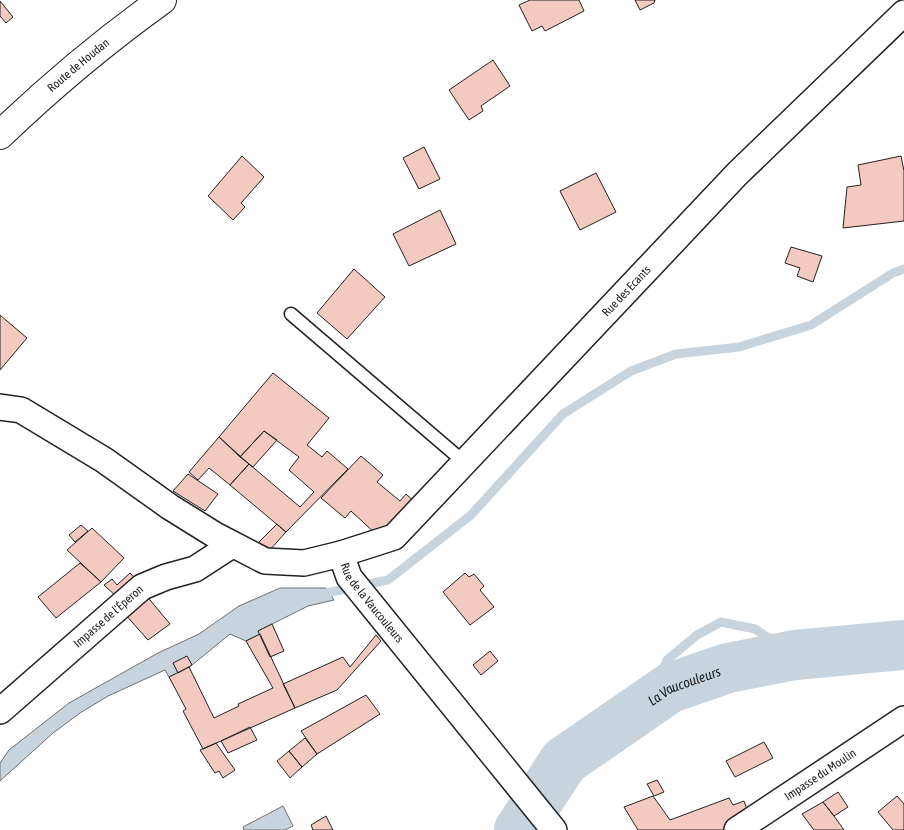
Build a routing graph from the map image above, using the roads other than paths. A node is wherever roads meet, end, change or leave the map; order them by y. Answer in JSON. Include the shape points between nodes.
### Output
{"nodes":[{"id":1,"x":162,"y":0,"type":"edge"},
{"id":2,"x":904,"y":13,"type":"edge"},
{"id":3,"x":0,"y":135,"type":"edge"},
{"id":4,"x":291,"y":314,"type":"dead end"},
{"id":5,"x":0,"y":407,"type":"edge"},
{"id":6,"x":464,"y":462,"type":"junction"},
{"id":7,"x":232,"y":546,"type":"junction"},
{"id":8,"x":341,"y":554,"type":"junction"},
{"id":9,"x":0,"y":712,"type":"edge"},
{"id":10,"x":904,"y":719,"type":"edge"},
{"id":11,"x":554,"y":829,"type":"edge"},
{"id":12,"x":737,"y":830,"type":"edge"}],
"edges":[{"from":1,"to":3,"type":"main road","name":"Route de Houdan","via":[[82,62]]},
{"from":2,"to":6,"type":"street","name":"Rue des Ecants","via":[[737,174]]},
{"from":4,"to":6,"type":"lane"},
{"from":5,"to":7,"type":"street","name":"Rue de la Vaucouleurs","via":[[21,410],[104,460]]},
{"from":6,"to":8,"type":"street","name":"Rue des Ecants","via":[[394,537]]},
{"from":7,"to":8,"type":"street","name":"Rue de la Vaucouleurs","via":[[265,561],[304,562]]},
{"from":7,"to":9,"type":"street","name":"Impasse de l'Éperon","via":[[195,569],[166,576],[142,587]]},
{"from":8,"to":11,"type":"street","name":"Rue de la Vaucouleurs","via":[[349,577]]},
{"from":10,"to":12,"type":"street","name":"Impasse du Moulin"}]}
